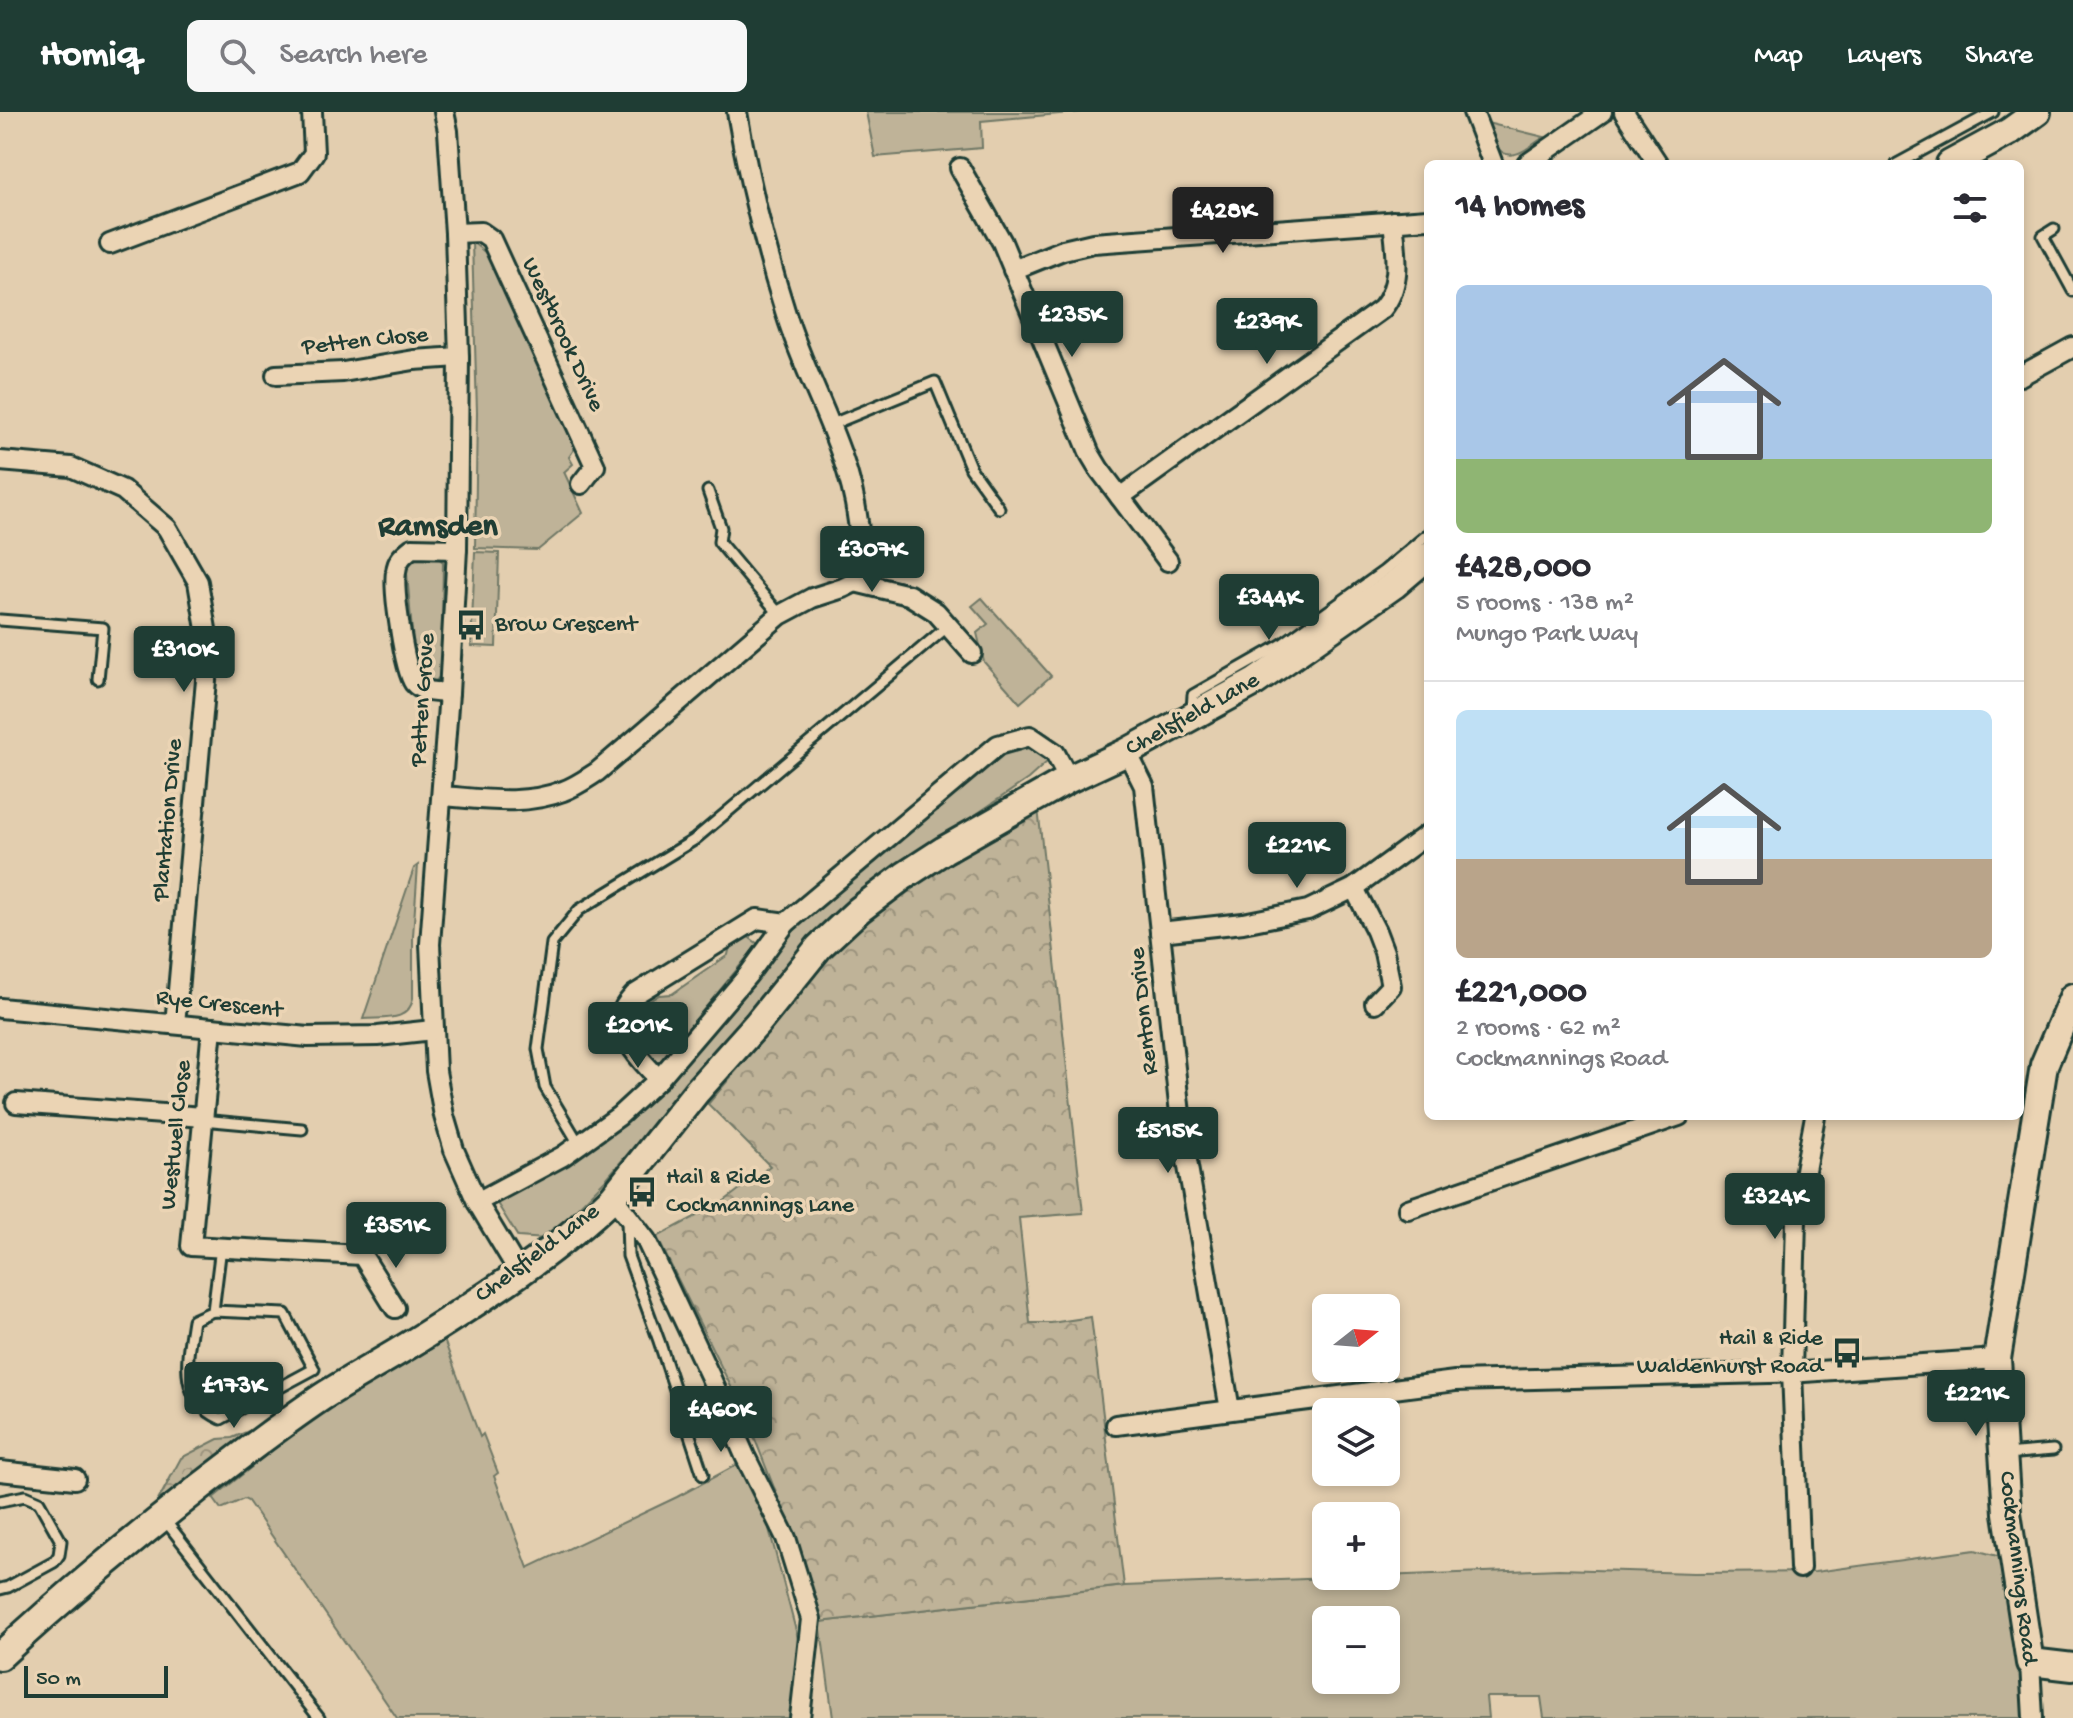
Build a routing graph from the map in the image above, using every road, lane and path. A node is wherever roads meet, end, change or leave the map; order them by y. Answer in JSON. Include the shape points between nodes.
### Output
{"nodes":[{"id":1,"x":312,"y":112,"type":"edge"},
{"id":2,"x":444,"y":112,"type":"edge"},
{"id":3,"x":737,"y":112,"type":"edge"},
{"id":4,"x":1473,"y":112,"type":"edge"},
{"id":5,"x":1602,"y":112,"type":"edge"},
{"id":6,"x":1624,"y":112,"type":"edge"},
{"id":7,"x":1993,"y":112,"type":"edge"},
{"id":8,"x":2037,"y":112,"type":"edge"},
{"id":9,"x":1491,"y":160,"type":"edge"},
{"id":10,"x":1533,"y":160,"type":"edge"},
{"id":11,"x":1655,"y":160,"type":"edge"},
{"id":12,"x":1904,"y":160,"type":"edge"},
{"id":13,"x":1957,"y":160,"type":"edge"},
{"id":14,"x":960,"y":168,"type":"dead end"},
{"id":15,"x":1424,"y":219,"type":"edge"},
{"id":16,"x":1393,"y":221,"type":"junction"},
{"id":17,"x":2054,"y":229,"type":"dead end"},
{"id":18,"x":455,"y":233,"type":"junction"},
{"id":19,"x":110,"y":244,"type":"dead end"},
{"id":20,"x":1013,"y":270,"type":"junction"},
{"id":21,"x":2073,"y":291,"type":"edge"},
{"id":22,"x":2073,"y":347,"type":"edge"},
{"id":23,"x":459,"y":357,"type":"junction"},
{"id":24,"x":2024,"y":374,"type":"edge"},
{"id":25,"x":276,"y":375,"type":"dead end"},
{"id":26,"x":830,"y":425,"type":"junction"},
{"id":27,"x":0,"y":461,"type":"edge"},
{"id":28,"x":581,"y":484,"type":"dead end"},
{"id":29,"x":708,"y":491,"type":"dead end"},
{"id":30,"x":1120,"y":497,"type":"junction"},
{"id":31,"x":999,"y":508,"type":"dead end"},
{"id":32,"x":1424,"y":537,"type":"edge"},
{"id":33,"x":457,"y":549,"type":"junction"},
{"id":34,"x":1424,"y":559,"type":"edge"},
{"id":35,"x":1168,"y":561,"type":"dead end"},
{"id":36,"x":855,"y":582,"type":"junction"},
{"id":37,"x":780,"y":615,"type":"junction"},
{"id":38,"x":0,"y":620,"type":"edge"},
{"id":39,"x":948,"y":626,"type":"junction"},
{"id":40,"x":972,"y":653,"type":"dead end"},
{"id":41,"x":98,"y":679,"type":"dead end"},
{"id":42,"x":449,"y":693,"type":"junction"},
{"id":43,"x":1192,"y":717,"type":"junction"},
{"id":44,"x":1127,"y":752,"type":"junction"},
{"id":45,"x":1069,"y":779,"type":"junction"},
{"id":46,"x":442,"y":796,"type":"junction"},
{"id":47,"x":1424,"y":837,"type":"edge"},
{"id":48,"x":1354,"y":888,"type":"junction"},
{"id":49,"x":786,"y":923,"type":"junction"},
{"id":50,"x":1160,"y":932,"type":"junction"},
{"id":51,"x":2073,"y":997,"type":"edge"},
{"id":52,"x":1375,"y":1003,"type":"dead end"},
{"id":53,"x":0,"y":1008,"type":"edge"},
{"id":54,"x":175,"y":1024,"type":"junction"},
{"id":55,"x":212,"y":1028,"type":"junction"},
{"id":56,"x":433,"y":1030,"type":"junction"},
{"id":57,"x":659,"y":1079,"type":"junction"},
{"id":58,"x":16,"y":1103,"type":"dead end"},
{"id":59,"x":203,"y":1118,"type":"junction"},
{"id":60,"x":1667,"y":1120,"type":"edge"},
{"id":61,"x":1814,"y":1120,"type":"edge"},
{"id":62,"x":302,"y":1129,"type":"dead end"},
{"id":63,"x":579,"y":1144,"type":"junction"},
{"id":64,"x":477,"y":1202,"type":"junction"},
{"id":65,"x":620,"y":1205,"type":"junction"},
{"id":66,"x":1408,"y":1209,"type":"dead end"},
{"id":67,"x":221,"y":1247,"type":"junction"},
{"id":68,"x":519,"y":1272,"type":"junction"},
{"id":69,"x":395,"y":1308,"type":"dead end"},
{"id":70,"x":213,"y":1311,"type":"junction"},
{"id":71,"x":1997,"y":1359,"type":"junction"},
{"id":72,"x":1792,"y":1372,"type":"junction"},
{"id":73,"x":1230,"y":1410,"type":"junction"},
{"id":74,"x":1116,"y":1425,"type":"dead end"},
{"id":75,"x":2053,"y":1450,"type":"dead end"},
{"id":76,"x":2002,"y":1454,"type":"junction"},
{"id":77,"x":0,"y":1471,"type":"edge"},
{"id":78,"x":703,"y":1475,"type":"dead end"},
{"id":79,"x":75,"y":1479,"type":"dead end"},
{"id":80,"x":0,"y":1501,"type":"edge"},
{"id":81,"x":163,"y":1517,"type":"junction"},
{"id":82,"x":1800,"y":1568,"type":"dead end"},
{"id":83,"x":0,"y":1589,"type":"edge"},
{"id":84,"x":0,"y":1656,"type":"edge"},
{"id":85,"x":2030,"y":1663,"type":"junction"},
{"id":86,"x":2073,"y":1667,"type":"edge"},
{"id":87,"x":319,"y":1718,"type":"edge"},
{"id":88,"x":800,"y":1718,"type":"edge"},
{"id":89,"x":2033,"y":1718,"type":"edge"}],
"edges":[{"from":1,"to":19,"type":"street","via":[[314,153],[300,172]]},
{"from":2,"to":18,"type":"street","name":"Petten Grove"},
{"from":3,"to":26,"type":"street","via":[[766,248]]},
{"from":4,"to":9,"type":"street"},
{"from":5,"to":10,"type":"street"},
{"from":6,"to":11,"type":"street"},
{"from":7,"to":12,"type":"lane"},
{"from":8,"to":13,"type":"street"},
{"from":14,"to":20,"type":"street"},
{"from":15,"to":16,"type":"street"},
{"from":16,"to":20,"type":"street","via":[[1093,243]]},
{"from":16,"to":30,"type":"street","via":[[1396,274],[1382,309]]},
{"from":17,"to":21,"type":"lane","via":[[2043,236]]},
{"from":18,"to":23,"type":"street","name":"Petten Grove"},
{"from":18,"to":28,"type":"street","name":"Westbrook Drive","via":[[481,232],[491,239],[595,466]]},
{"from":20,"to":30,"type":"street","via":[[1082,438]]},
{"from":22,"to":24,"type":"street"},
{"from":23,"to":25,"type":"street","name":"Petten Close"},
{"from":23,"to":33,"type":"street","name":"Petten Grove"},
{"from":26,"to":31,"type":"lane","via":[[935,382],[971,469]]},
{"from":26,"to":36,"type":"street","via":[[855,494],[860,569]]},
{"from":27,"to":54,"type":"street","name":"Plantation Drive","via":[[71,467],[123,490],[167,528],[198,582],[209,647]]},
{"from":29,"to":37,"type":"lane","via":[[721,528],[719,542]]},
{"from":30,"to":35,"type":"street"},
{"from":32,"to":43,"type":"lane","via":[[1281,645],[1193,695]]},
{"from":33,"to":42,"type":"street","name":"Petten Grove"},
{"from":33,"to":42,"type":"street","via":[[412,548],[400,558],[395,574],[414,683]]},
{"from":34,"to":43,"type":"street","name":"Chelsfield Lane","via":[[1255,682]]},
{"from":36,"to":37,"type":"street"},
{"from":36,"to":39,"type":"street","via":[[909,595]]},
{"from":37,"to":46,"type":"street","via":[[597,772],[566,790],[509,802]]},
{"from":38,"to":41,"type":"lane","via":[[103,628]]},
{"from":39,"to":40,"type":"street"},
{"from":39,"to":63,"type":"lane","via":[[694,840],[579,910],[552,943],[538,1049],[545,1087]]},
{"from":42,"to":46,"type":"street","name":"Petten Grove"},
{"from":43,"to":44,"type":"street","name":"Chelsfield Lane"},
{"from":44,"to":45,"type":"street","name":"Chelsfield Lane"},
{"from":44,"to":50,"type":"street","name":"Renton Drive","via":[[1144,786]]},
{"from":45,"to":49,"type":"street","via":[[1055,753],[1030,736],[998,745]]},
{"from":45,"to":65,"type":"street","name":"Chelsfield Lane","via":[[904,876],[819,947],[697,1091]]},
{"from":46,"to":56,"type":"street","name":"Petten Grove","via":[[430,944]]},
{"from":47,"to":48,"type":"street"},
{"from":48,"to":50,"type":"street","via":[[1308,910]]},
{"from":48,"to":52,"type":"street","via":[[1400,987]]},
{"from":49,"to":57,"type":"street"},
{"from":49,"to":57,"type":"street","via":[[757,919],[634,995],[623,1008],[624,1034]]},
{"from":50,"to":73,"type":"street","name":"Renton Drive","via":[[1182,1132]]},
{"from":51,"to":71,"type":"street","name":"Cockmannings Road","via":[[2044,1065]]},
{"from":53,"to":54,"type":"street","name":"Rye Crescent"},
{"from":54,"to":55,"type":"street","name":"Rye Crescent"},
{"from":55,"to":56,"type":"street","name":"Rye Crescent","via":[[323,1037]]},
{"from":55,"to":59,"type":"street","name":"Westwell Close"},
{"from":56,"to":64,"type":"street","name":"Petten Grove","via":[[444,1116]]},
{"from":57,"to":63,"type":"street"},
{"from":58,"to":59,"type":"street"},
{"from":59,"to":62,"type":"lane"},
{"from":59,"to":67,"type":"street","name":"Westwell Close","via":[[191,1246]]},
{"from":60,"to":66,"type":"street"},
{"from":61,"to":72,"type":"street","via":[[1796,1219]]},
{"from":63,"to":64,"type":"street"},
{"from":64,"to":68,"type":"street","name":"Petten Grove"},
{"from":65,"to":68,"type":"street","name":"Chelsfield Lane","via":[[587,1220]]},
{"from":65,"to":78,"type":"lane","via":[[628,1256]]},
{"from":65,"to":88,"type":"street","via":[[646,1240],[786,1538],[811,1619]]},
{"from":67,"to":69,"type":"street","via":[[362,1255]]},
{"from":67,"to":70,"type":"lane"},
{"from":68,"to":81,"type":"street","name":"Chelsfield Lane","via":[[281,1424]]},
{"from":70,"to":70,"type":"lane","via":[[193,1320],[186,1365],[192,1395],[209,1413],[221,1419],[314,1369],[285,1314]]},
{"from":71,"to":72,"type":"street"},
{"from":71,"to":76,"type":"street","name":"Cockmannings Road"},
{"from":72,"to":73,"type":"street","via":[[1455,1381]]},
{"from":72,"to":82,"type":"street"},
{"from":73,"to":74,"type":"street"},
{"from":75,"to":76,"type":"lane"},
{"from":76,"to":85,"type":"street","name":"Cockmannings Road"},
{"from":77,"to":79,"type":"street"},
{"from":80,"to":83,"type":"lane","via":[[25,1496],[39,1502],[61,1541],[54,1562]]},
{"from":81,"to":84,"type":"street","name":"Chelsfield Lane"},
{"from":81,"to":87,"type":"lane"},
{"from":85,"to":86,"type":"street"},
{"from":85,"to":89,"type":"street","name":"Cockmannings Road"}]}
